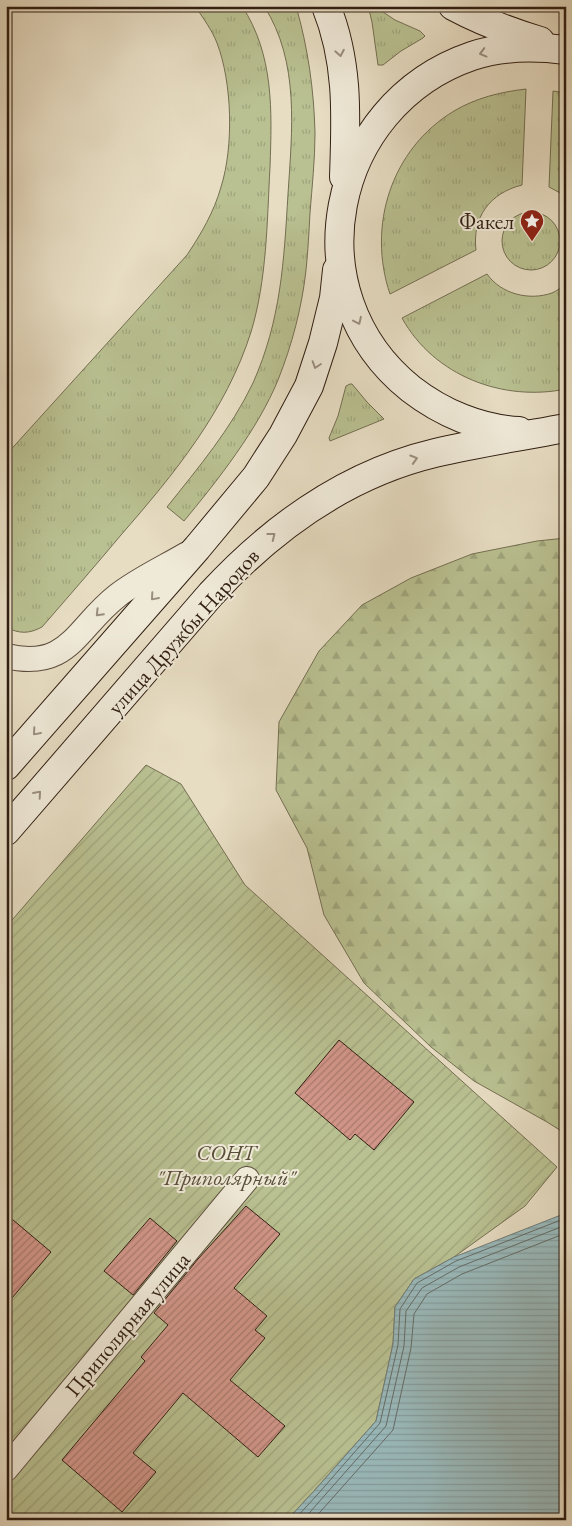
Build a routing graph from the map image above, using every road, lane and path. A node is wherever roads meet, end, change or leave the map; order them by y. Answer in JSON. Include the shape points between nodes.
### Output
{"nodes":[{"id":1,"x":326,"y":6,"type":"edge"},
{"id":2,"x":453,"y":6,"type":"edge"},
{"id":3,"x":566,"y":49,"type":"edge"},
{"id":4,"x":343,"y":199,"type":"junction"},
{"id":5,"x":339,"y":249,"type":"junction"},
{"id":6,"x":566,"y":428,"type":"edge"},
{"id":7,"x":197,"y":548,"type":"junction"},
{"id":8,"x":6,"y":656,"type":"edge"},
{"id":9,"x":6,"y":766,"type":"edge"},
{"id":10,"x":6,"y":831,"type":"edge"},
{"id":11,"x":247,"y":1179,"type":"dead end"},
{"id":12,"x":6,"y":1469,"type":"edge"}],
"edges":[{"from":1,"to":4,"type":"main road","one_way":true,"via":[[340,50],[346,95]]},
{"from":2,"to":3,"type":"main road","via":[[510,32]]},
{"from":3,"to":4,"type":"main road","one_way":true,"via":[[522,47],[497,50],[472,56],[427,78],[389,110],[373,130],[360,152]]},
{"from":4,"to":5,"type":"main road"},
{"from":5,"to":6,"type":"main road","one_way":true,"via":[[348,298],[370,344],[385,364],[422,398],[444,411],[491,427],[516,431]]},
{"from":5,"to":7,"type":"main road","name":"улица Дружбы Народов","one_way":true,"via":[[334,298],[309,386],[256,477]]},
{"from":10,"to":6,"type":"main road","name":"улица Дружбы Народов","one_way":true,"via":[[229,574],[294,519],[359,479],[395,465],[435,453]]},
{"from":7,"to":8,"type":"lane","one_way":true,"via":[[118,595],[55,654],[28,660]]},
{"from":7,"to":9,"type":"main road","name":"улица Дружбы Народов","one_way":true},
{"from":11,"to":12,"type":"lane","name":"Приполярная улица"}]}
